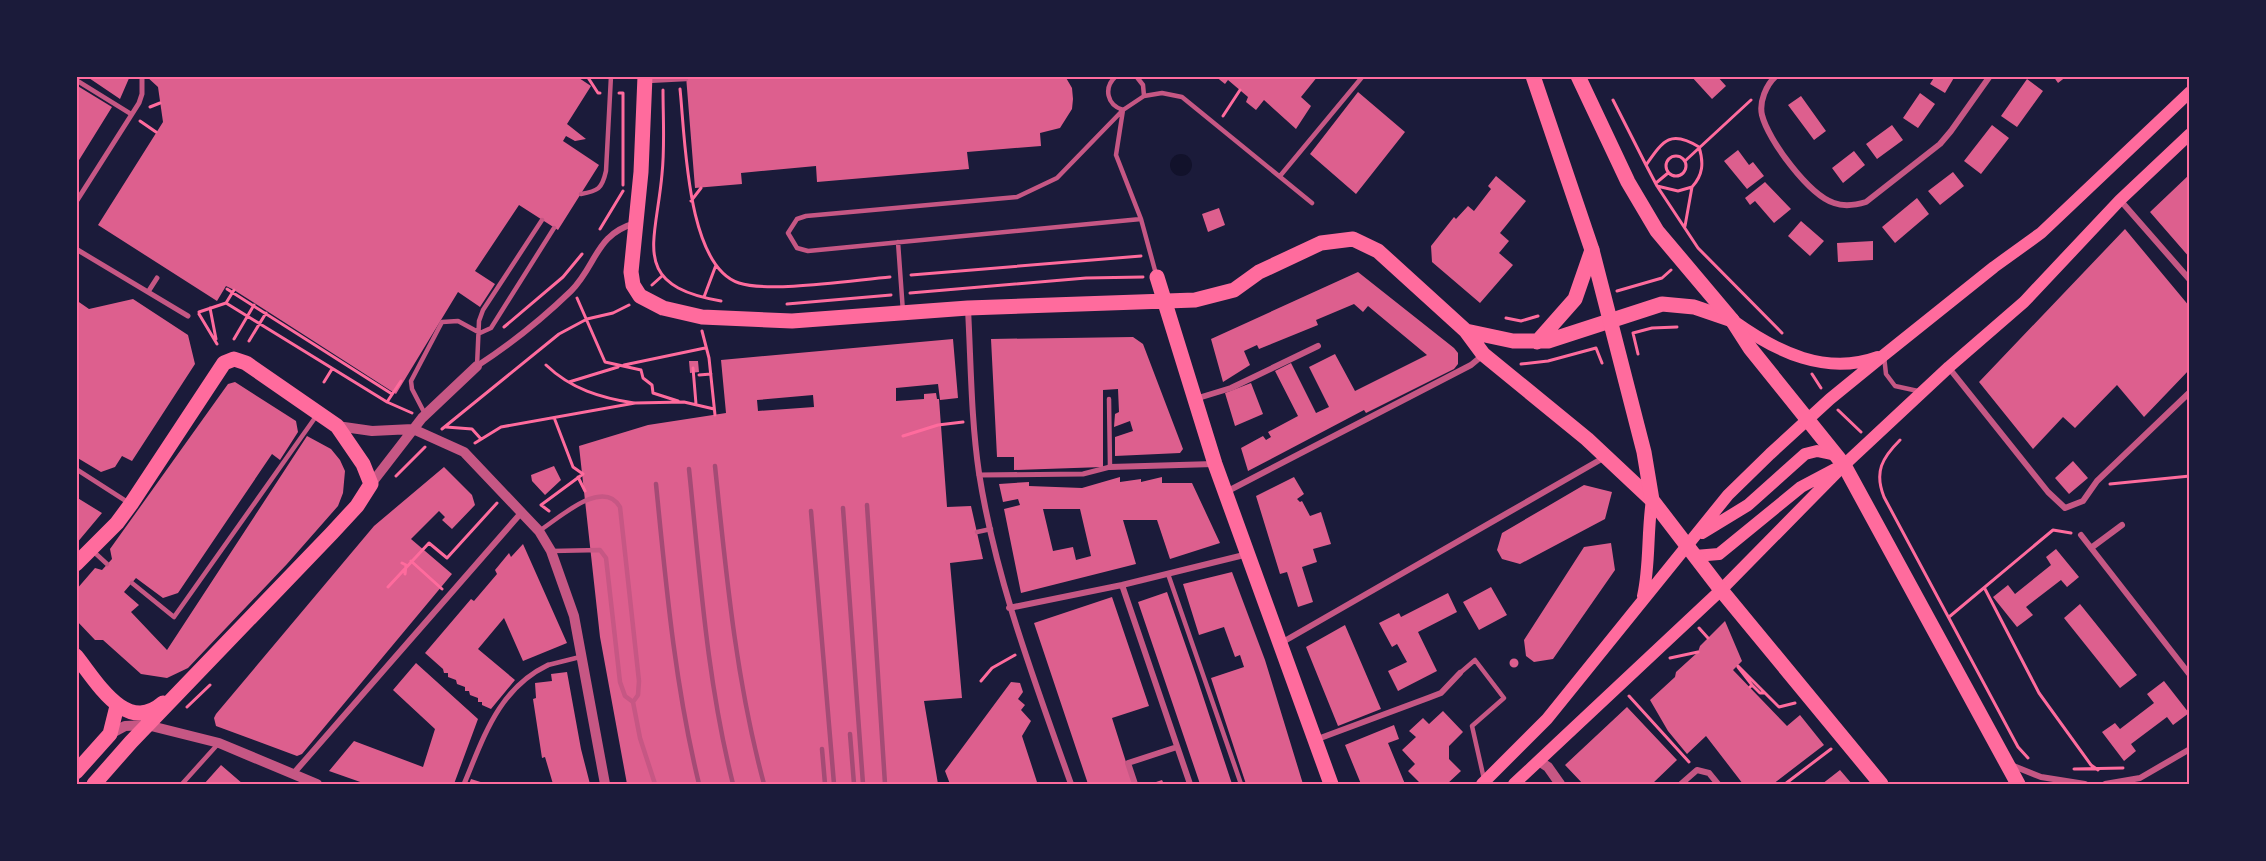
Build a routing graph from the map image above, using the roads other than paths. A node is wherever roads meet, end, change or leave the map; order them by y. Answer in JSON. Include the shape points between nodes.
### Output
{"nodes":[{"id":1,"x":142,"y":76,"type":"edge"},
{"id":2,"x":611,"y":76,"type":"edge"},
{"id":3,"x":1116,"y":76,"type":"edge"},
{"id":4,"x":1136,"y":76,"type":"edge"},
{"id":5,"x":1363,"y":76,"type":"edge"},
{"id":6,"x":1533,"y":76,"type":"edge"},
{"id":7,"x":1578,"y":76,"type":"edge"},
{"id":8,"x":1990,"y":76,"type":"edge"},
{"id":9,"x":1771,"y":78,"type":"edge"},
{"id":10,"x":644,"y":79,"type":"edge"},
{"id":11,"x":686,"y":79,"type":"dead end"},
{"id":12,"x":76,"y":80,"type":"edge"},
{"id":13,"x":2190,"y":92,"type":"edge"},
{"id":14,"x":1144,"y":96,"type":"junction"},
{"id":15,"x":1123,"y":110,"type":"junction"},
{"id":16,"x":131,"y":114,"type":"junction"},
{"id":17,"x":2190,"y":134,"type":"edge"},
{"id":18,"x":1280,"y":176,"type":"junction"},
{"id":19,"x":581,"y":194,"type":"dead end"},
{"id":20,"x":2120,"y":200,"type":"junction"},
{"id":21,"x":76,"y":202,"type":"edge"},
{"id":22,"x":1312,"y":203,"type":"dead end"},
{"id":23,"x":1141,"y":219,"type":"junction"},
{"id":24,"x":542,"y":220,"type":"dead end"},
{"id":25,"x":636,"y":223,"type":"junction"},
{"id":26,"x":554,"y":228,"type":"dead end"},
{"id":27,"x":898,"y":243,"type":"junction"},
{"id":28,"x":76,"y":249,"type":"edge"},
{"id":29,"x":1592,"y":250,"type":"junction"},
{"id":30,"x":1157,"y":277,"type":"joint"},
{"id":31,"x":157,"y":278,"type":"dead end"},
{"id":32,"x":2190,"y":280,"type":"edge"},
{"id":33,"x":148,"y":292,"type":"junction"},
{"id":34,"x":1163,"y":301,"type":"junction"},
{"id":35,"x":968,"y":308,"type":"junction"},
{"id":36,"x":903,"y":313,"type":"junction"},
{"id":37,"x":188,"y":316,"type":"road end"},
{"id":38,"x":1610,"y":320,"type":"junction"},
{"id":39,"x":1732,"y":320,"type":"junction"},
{"id":40,"x":1466,"y":331,"type":"junction"},
{"id":41,"x":480,"y":333,"type":"junction"},
{"id":42,"x":1537,"y":342,"type":"junction"},
{"id":43,"x":76,"y":346,"type":"edge"},
{"id":44,"x":1318,"y":346,"type":"dead end"},
{"id":45,"x":1483,"y":354,"type":"junction"},
{"id":46,"x":1884,"y":355,"type":"junction"},
{"id":47,"x":76,"y":358,"type":"edge"},
{"id":48,"x":477,"y":366,"type":"junction"},
{"id":49,"x":1949,"y":367,"type":"junction"},
{"id":50,"x":1924,"y":391,"type":"junction"},
{"id":51,"x":2190,"y":392,"type":"edge"},
{"id":52,"x":1109,"y":399,"type":"dead end"},
{"id":53,"x":1194,"y":399,"type":"junction"},
{"id":54,"x":318,"y":413,"type":"junction"},
{"id":55,"x":425,"y":415,"type":"junction"},
{"id":56,"x":1808,"y":420,"type":"junction"},
{"id":57,"x":337,"y":426,"type":"junction"},
{"id":58,"x":413,"y":429,"type":"junction"},
{"id":59,"x":1605,"y":456,"type":"junction"},
{"id":60,"x":1840,"y":460,"type":"junction"},
{"id":61,"x":1215,"y":464,"type":"junction"},
{"id":62,"x":1110,"y":468,"type":"junction"},
{"id":63,"x":76,"y":469,"type":"edge"},
{"id":64,"x":979,"y":474,"type":"junction"},
{"id":65,"x":371,"y":484,"type":"junction"},
{"id":66,"x":1226,"y":492,"type":"junction"},
{"id":67,"x":1652,"y":500,"type":"junction"},
{"id":68,"x":131,"y":504,"type":"junction"},
{"id":69,"x":521,"y":513,"type":"junction"},
{"id":70,"x":2122,"y":525,"type":"dead end"},
{"id":71,"x":991,"y":529,"type":"junction"},
{"id":72,"x":539,"y":531,"type":"junction"},
{"id":73,"x":977,"y":532,"type":"dead end"},
{"id":74,"x":2081,"y":535,"type":"road end"},
{"id":75,"x":1693,"y":546,"type":"junction"},
{"id":76,"x":2091,"y":548,"type":"junction"},
{"id":77,"x":92,"y":550,"type":"junction"},
{"id":78,"x":551,"y":551,"type":"junction"},
{"id":79,"x":1248,"y":554,"type":"junction"},
{"id":80,"x":76,"y":564,"type":"edge"},
{"id":81,"x":107,"y":564,"type":"dead end"},
{"id":82,"x":1168,"y":574,"type":"junction"},
{"id":83,"x":132,"y":583,"type":"dead end"},
{"id":84,"x":1122,"y":585,"type":"junction"},
{"id":85,"x":1721,"y":590,"type":"junction"},
{"id":86,"x":1642,"y":600,"type":"junction"},
{"id":87,"x":1009,"y":609,"type":"junction"},
{"id":88,"x":248,"y":623,"type":"junction"},
{"id":89,"x":1280,"y":644,"type":"junction"},
{"id":90,"x":76,"y":656,"type":"edge"},
{"id":91,"x":580,"y":656,"type":"junction"},
{"id":92,"x":548,"y":665,"type":"joint"},
{"id":93,"x":1460,"y":673,"type":"joint"},
{"id":94,"x":2190,"y":675,"type":"edge"},
{"id":95,"x":633,"y":702,"type":"junction"},
{"id":96,"x":117,"y":706,"type":"junction"},
{"id":97,"x":147,"y":725,"type":"junction"},
{"id":98,"x":164,"y":730,"type":"junction"},
{"id":99,"x":110,"y":734,"type":"junction"},
{"id":100,"x":1315,"y":740,"type":"junction"},
{"id":101,"x":131,"y":742,"type":"junction"},
{"id":102,"x":219,"y":743,"type":"junction"},
{"id":103,"x":1177,"y":747,"type":"junction"},
{"id":104,"x":2190,"y":748,"type":"edge"},
{"id":105,"x":1539,"y":761,"type":"junction"},
{"id":106,"x":2006,"y":761,"type":"junction"},
{"id":107,"x":76,"y":772,"type":"edge"},
{"id":108,"x":293,"y":774,"type":"junction"},
{"id":109,"x":1483,"y":783,"type":"edge"},
{"id":110,"x":2115,"y":783,"type":"edge"},
{"id":111,"x":94,"y":784,"type":"edge"},
{"id":112,"x":182,"y":784,"type":"edge"},
{"id":113,"x":317,"y":784,"type":"edge"},
{"id":114,"x":464,"y":784,"type":"edge"},
{"id":115,"x":605,"y":784,"type":"edge"},
{"id":116,"x":655,"y":784,"type":"edge"},
{"id":117,"x":1071,"y":784,"type":"edge"},
{"id":118,"x":1135,"y":784,"type":"edge"},
{"id":119,"x":1190,"y":784,"type":"edge"},
{"id":120,"x":1241,"y":784,"type":"edge"},
{"id":121,"x":1331,"y":784,"type":"edge"},
{"id":122,"x":1514,"y":784,"type":"edge"},
{"id":123,"x":1560,"y":784,"type":"edge"},
{"id":124,"x":1681,"y":784,"type":"edge"},
{"id":125,"x":1718,"y":784,"type":"edge"},
{"id":126,"x":1881,"y":784,"type":"edge"},
{"id":127,"x":2018,"y":784,"type":"edge"},
{"id":128,"x":2085,"y":784,"type":"edge"},
{"id":129,"x":2105,"y":784,"type":"edge"}],
"edges":[{"from":1,"to":16,"type":"street","via":[[142,94]]},
{"from":2,"to":19,"type":"lane","via":[[602,187]]},
{"from":3,"to":15,"type":"lane","via":[[1109,85],[1108,97]]},
{"from":4,"to":14,"type":"lane"},
{"from":5,"to":18,"type":"lane"},
{"from":6,"to":29,"type":"main road"},
{"from":7,"to":39,"type":"main road","via":[[1643,209],[1674,253]]},
{"from":8,"to":9,"type":"street","via":[[1940,144],[1866,202],[1852,206],[1834,204],[1815,193],[1770,133],[1762,114],[1762,98]]},
{"from":10,"to":11,"type":"lane"},
{"from":10,"to":25,"type":"main road"},
{"from":12,"to":16,"type":"lane"},
{"from":13,"to":46,"type":"main road","via":[[2041,234]]},
{"from":14,"to":15,"type":"lane"},
{"from":14,"to":18,"type":"lane","via":[[1162,93],[1182,97]]},
{"from":15,"to":23,"type":"lane","via":[[1116,155]]},
{"from":15,"to":27,"type":"lane","via":[[1057,178],[1017,197],[806,216],[797,219],[788,233],[797,248],[808,251]]},
{"from":16,"to":21,"type":"street"},
{"from":17,"to":20,"type":"main road"},
{"from":18,"to":22,"type":"lane"},
{"from":20,"to":32,"type":"street"},
{"from":20,"to":49,"type":"main road","via":[[2024,302]]},
{"from":23,"to":27,"type":"lane"},
{"from":23,"to":30,"type":"lane"},
{"from":24,"to":41,"type":"lane","via":[[483,310]]},
{"from":25,"to":36,"type":"main road","via":[[630,261],[633,285],[640,296],[663,308],[702,317],[792,321]]},
{"from":25,"to":48,"type":"street","via":[[621,227],[604,241],[573,289],[521,335]]},
{"from":26,"to":41,"type":"lane","via":[[491,328]]},
{"from":27,"to":36,"type":"lane"},
{"from":28,"to":33,"type":"street"},
{"from":29,"to":38,"type":"main road"},
{"from":29,"to":42,"type":"main road","via":[[1575,299]]},
{"from":30,"to":34,"type":"main road"},
{"from":31,"to":33,"type":"street"},
{"from":33,"to":37,"type":"street"},
{"from":34,"to":35,"type":"main road"},
{"from":34,"to":40,"type":"main road","via":[[1195,300],[1226,293],[1259,272],[1321,243],[1353,239],[1378,252]]},
{"from":34,"to":53,"type":"main road"},
{"from":35,"to":36,"type":"main road"},
{"from":35,"to":64,"type":"street"},
{"from":38,"to":39,"type":"main road","via":[[1645,307],[1668,304],[1694,307]]},
{"from":38,"to":42,"type":"main road"},
{"from":38,"to":67,"type":"main road","via":[[1644,452]]},
{"from":39,"to":46,"type":"main road","via":[[1784,352],[1814,362],[1848,364]]},
{"from":39,"to":56,"type":"main road"},
{"from":40,"to":42,"type":"main road"},
{"from":40,"to":45,"type":"main road"},
{"from":41,"to":48,"type":"lane"},
{"from":41,"to":55,"type":"lane","via":[[458,321],[442,322],[411,381]]},
{"from":43,"to":47,"type":"lane"},
{"from":44,"to":53,"type":"street","via":[[1231,388]]},
{"from":45,"to":59,"type":"main road"},
{"from":45,"to":66,"type":"street","via":[[1471,365]]},
{"from":46,"to":50,"type":"lane","via":[[1887,374],[1895,386],[1912,392]]},
{"from":46,"to":56,"type":"main road"},
{"from":48,"to":55,"type":"street"},
{"from":49,"to":50,"type":"main road"},
{"from":49,"to":51,"type":"street","via":[[2065,508],[2083,501],[2097,481]]},
{"from":50,"to":60,"type":"main road"},
{"from":52,"to":62,"type":"lane"},
{"from":53,"to":61,"type":"main road"},
{"from":54,"to":57,"type":"main road"},
{"from":54,"to":68,"type":"main road","via":[[246,363],[234,359],[224,363]]},
{"from":54,"to":83,"type":"lane","via":[[174,617]]},
{"from":55,"to":58,"type":"street"},
{"from":56,"to":60,"type":"main road"},
{"from":56,"to":75,"type":"main road","via":[[1728,495]]},
{"from":57,"to":58,"type":"street","via":[[372,431]]},
{"from":57,"to":65,"type":"main road","via":[[363,464]]},
{"from":58,"to":65,"type":"street"},
{"from":58,"to":69,"type":"street","via":[[464,452]]},
{"from":59,"to":67,"type":"main road"},
{"from":59,"to":89,"type":"street"},
{"from":60,"to":75,"type":"main road","via":[[1719,554]]},
{"from":60,"to":75,"type":"main road","via":[[1817,451],[1805,454]]},
{"from":60,"to":85,"type":"main road"},
{"from":60,"to":106,"type":"main road"},
{"from":61,"to":62,"type":"street"},
{"from":61,"to":66,"type":"main road"},
{"from":62,"to":64,"type":"street","via":[[1083,474]]},
{"from":63,"to":68,"type":"lane"},
{"from":64,"to":71,"type":"street"},
{"from":65,"to":88,"type":"main road","via":[[357,506]]},
{"from":66,"to":79,"type":"main road"},
{"from":67,"to":75,"type":"main road"},
{"from":67,"to":86,"type":"main road"},
{"from":68,"to":77,"type":"main road"},
{"from":69,"to":72,"type":"street"},
{"from":69,"to":108,"type":"street"},
{"from":70,"to":76,"type":"street"},
{"from":71,"to":73,"type":"lane"},
{"from":71,"to":87,"type":"street"},
{"from":72,"to":78,"type":"street"},
{"from":72,"to":95,"type":"lane","via":[[586,499],[607,496],[620,507],[639,681]]},
{"from":74,"to":76,"type":"street"},
{"from":75,"to":85,"type":"main road"},
{"from":75,"to":86,"type":"main road"},
{"from":76,"to":94,"type":"street"},
{"from":77,"to":80,"type":"main road"},
{"from":77,"to":81,"type":"lane"},
{"from":78,"to":91,"type":"street","via":[[574,616]]},
{"from":78,"to":95,"type":"lane","via":[[600,550],[606,558],[620,682],[625,696]]},
{"from":79,"to":82,"type":"street"},
{"from":79,"to":89,"type":"main road"},
{"from":82,"to":84,"type":"street"},
{"from":82,"to":120,"type":"lane"},
{"from":84,"to":87,"type":"street"},
{"from":84,"to":103,"type":"street"},
{"from":85,"to":105,"type":"main road"},
{"from":85,"to":126,"type":"main road"},
{"from":86,"to":109,"type":"main road","via":[[1546,719]]},
{"from":87,"to":117,"type":"street"},
{"from":88,"to":96,"type":"main road","via":[[239,627],[158,707],[144,713],[127,712]]},
{"from":88,"to":97,"type":"main road"},
{"from":89,"to":100,"type":"main road"},
{"from":90,"to":96,"type":"main road"},
{"from":91,"to":92,"type":"lane"},
{"from":91,"to":115,"type":"street"},
{"from":92,"to":114,"type":"street","via":[[515,686],[494,713]]},
{"from":93,"to":100,"type":"street","via":[[1440,693]]},
{"from":93,"to":109,"type":"lane","via":[[1475,660],[1504,698],[1472,726]]},
{"from":95,"to":116,"type":"lane"},
{"from":96,"to":99,"type":"main road"},
{"from":97,"to":98,"type":"street"},
{"from":97,"to":99,"type":"street","via":[[125,726]]},
{"from":97,"to":101,"type":"main road"},
{"from":98,"to":101,"type":"street"},
{"from":98,"to":102,"type":"street"},
{"from":99,"to":107,"type":"main road"},
{"from":100,"to":121,"type":"main road"},
{"from":101,"to":111,"type":"main road"},
{"from":102,"to":108,"type":"street"},
{"from":102,"to":112,"type":"lane"},
{"from":103,"to":118,"type":"street","via":[[1128,763]]},
{"from":103,"to":119,"type":"street"},
{"from":104,"to":110,"type":"street","via":[[2140,778]]},
{"from":105,"to":122,"type":"main road"},
{"from":105,"to":123,"type":"street"},
{"from":106,"to":127,"type":"main road"},
{"from":106,"to":128,"type":"street","via":[[2034,775]]},
{"from":108,"to":113,"type":"street"},
{"from":110,"to":129,"type":"street"},
{"from":124,"to":125,"type":"street","via":[[1697,770],[1709,773]]}]}
